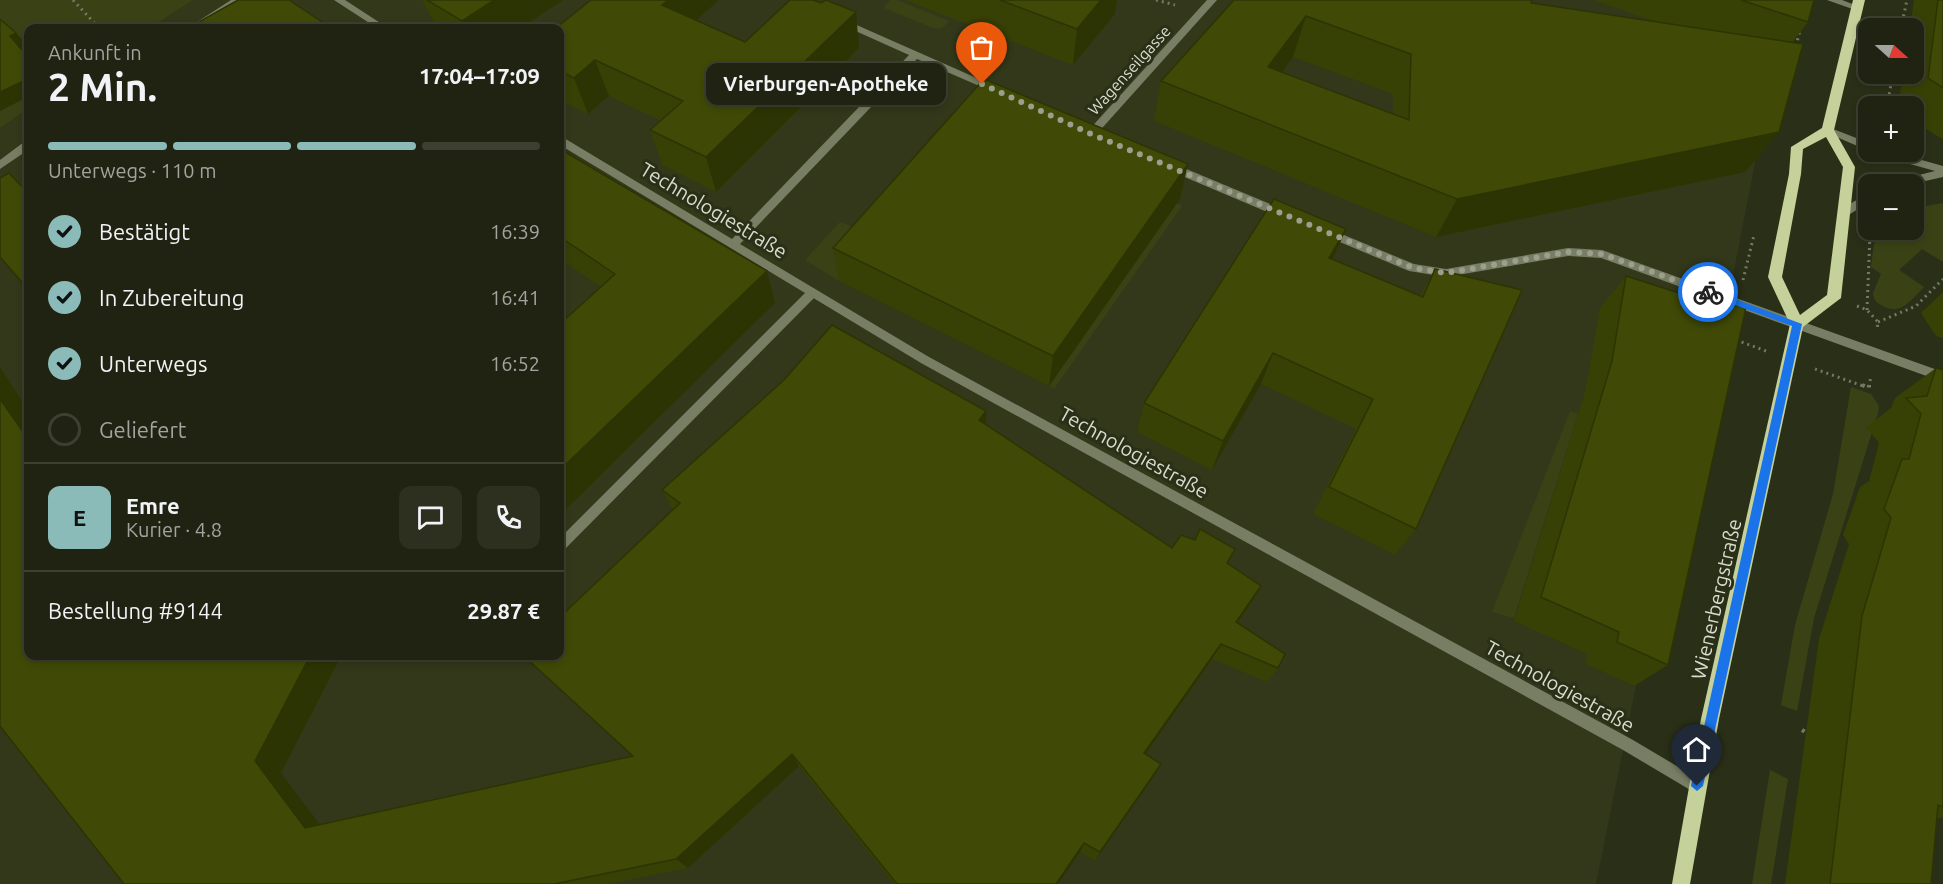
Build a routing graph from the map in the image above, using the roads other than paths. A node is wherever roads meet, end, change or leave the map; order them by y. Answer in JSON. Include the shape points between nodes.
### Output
{"nodes":[{"id":1,"x":237,"y":0,"type":"edge"},
{"id":2,"x":339,"y":0,"type":"edge"},
{"id":3,"x":1212,"y":0,"type":"edge"},
{"id":4,"x":1832,"y":0,"type":"edge"},
{"id":5,"x":1858,"y":4,"type":"edge"},
{"id":6,"x":829,"y":16,"type":"edge"},
{"id":7,"x":200,"y":24,"type":"edge"},
{"id":8,"x":377,"y":24,"type":"edge"},
{"id":9,"x":916,"y":54,"type":"junction"},
{"id":10,"x":1002,"y":93,"type":"edge"},
{"id":11,"x":1827,"y":130,"type":"junction"},
{"id":12,"x":1102,"y":138,"type":"edge"},
{"id":13,"x":564,"y":143,"type":"edge"},
{"id":14,"x":1858,"y":143,"type":"edge"},
{"id":15,"x":24,"y":148,"type":"edge"},
{"id":16,"x":1912,"y":162,"type":"edge"},
{"id":17,"x":0,"y":165,"type":"edge"},
{"id":18,"x":1165,"y":165,"type":"edge"},
{"id":19,"x":1943,"y":172,"type":"edge"},
{"id":20,"x":1924,"y":177,"type":"edge"},
{"id":21,"x":1858,"y":204,"type":"edge"},
{"id":22,"x":1843,"y":213,"type":"junction"},
{"id":23,"x":1293,"y":218,"type":"edge"},
{"id":24,"x":1314,"y":227,"type":"edge"},
{"id":25,"x":733,"y":244,"type":"junction"},
{"id":26,"x":813,"y":292,"type":"junction"},
{"id":27,"x":1797,"y":324,"type":"junction"},
{"id":28,"x":1943,"y":377,"type":"edge"},
{"id":29,"x":564,"y":542,"type":"edge"},
{"id":30,"x":1697,"y":786,"type":"junction"},
{"id":31,"x":1681,"y":884,"type":"edge"}],
"edges":[{"from":1,"to":7,"type":"street"},
{"from":2,"to":8,"type":"street"},
{"from":3,"to":12,"type":"street","name":"Wagenseilgasse","via":[[1086,131]]},
{"from":4,"to":5,"type":"street"},
{"from":5,"to":11,"type":"main road"},
{"from":6,"to":9,"type":"street"},
{"from":9,"to":10,"type":"street"},
{"from":9,"to":25,"type":"street"},
{"from":11,"to":14,"type":"street"},
{"from":11,"to":22,"type":"main road","via":[[1849,167]]},
{"from":11,"to":27,"type":"main road","via":[[1797,147],[1775,277]]},
{"from":13,"to":25,"type":"street","name":"Technologiestraße"},
{"from":15,"to":17,"type":"street"},
{"from":16,"to":19,"type":"street"},
{"from":18,"to":23,"type":"street"},
{"from":19,"to":20,"type":"street"},
{"from":21,"to":22,"type":"street"},
{"from":22,"to":27,"type":"main road","via":[[1834,298]]},
{"from":24,"to":27,"type":"street","via":[[1413,268],[1446,273],[1568,252],[1602,254]]},
{"from":25,"to":26,"type":"street","name":"Technologiestraße"},
{"from":26,"to":29,"type":"street"},
{"from":26,"to":30,"type":"street","name":"Technologiestraße","via":[[925,360]]},
{"from":27,"to":28,"type":"street"},
{"from":27,"to":30,"type":"main road","name":"Wienerbergstraße"},
{"from":30,"to":31,"type":"main road","name":"Wienerbergstraße"}]}
